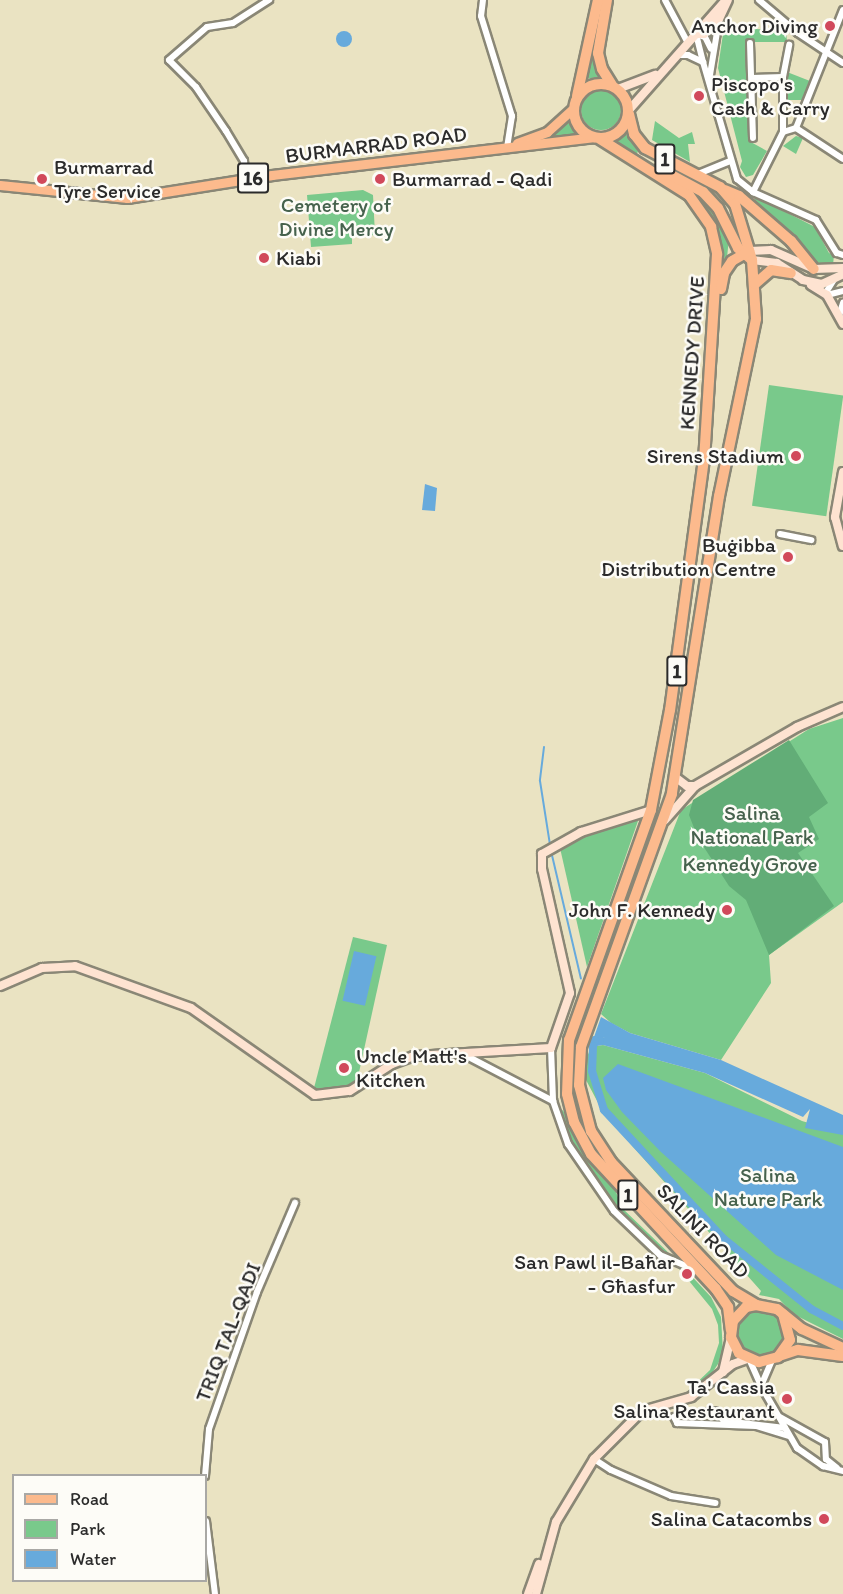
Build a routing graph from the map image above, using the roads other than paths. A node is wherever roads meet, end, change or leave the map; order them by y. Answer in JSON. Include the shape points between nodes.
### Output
{"nodes":[{"id":1,"x":269,"y":0,"type":"edge"},
{"id":2,"x":483,"y":0,"type":"edge"},
{"id":3,"x":598,"y":0,"type":"edge"},
{"id":4,"x":608,"y":0,"type":"edge"},
{"id":5,"x":665,"y":0,"type":"edge"},
{"id":6,"x":727,"y":0,"type":"edge"},
{"id":7,"x":759,"y":0,"type":"edge"},
{"id":8,"x":843,"y":10,"type":"edge"},
{"id":9,"x":719,"y":19,"type":"junction"},
{"id":10,"x":696,"y":34,"type":"junction"},
{"id":11,"x":688,"y":43,"type":"junction"},
{"id":12,"x":750,"y":43,"type":"dead end"},
{"id":13,"x":789,"y":45,"type":"dead end"},
{"id":14,"x":711,"y":49,"type":"junction"},
{"id":15,"x":827,"y":52,"type":"junction"},
{"id":16,"x":678,"y":55,"type":"junction"},
{"id":17,"x":703,"y":62,"type":"junction"},
{"id":18,"x":843,"y":63,"type":"edge"},
{"id":19,"x":660,"y":72,"type":"junction"},
{"id":20,"x":783,"y":77,"type":"junction"},
{"id":21,"x":752,"y":78,"type":"junction"},
{"id":22,"x":709,"y":79,"type":"junction"},
{"id":23,"x":615,"y":87,"type":"junction"},
{"id":24,"x":575,"y":104,"type":"junction"},
{"id":25,"x":629,"y":112,"type":"junction"},
{"id":26,"x":796,"y":128,"type":"junction"},
{"id":27,"x":783,"y":132,"type":"junction"},
{"id":28,"x":597,"y":138,"type":"junction"},
{"id":29,"x":753,"y":138,"type":"dead end"},
{"id":30,"x":507,"y":148,"type":"junction"},
{"id":31,"x":843,"y":159,"type":"edge"},
{"id":32,"x":640,"y":161,"type":"junction"},
{"id":33,"x":731,"y":161,"type":"junction"},
{"id":34,"x":698,"y":174,"type":"junction"},
{"id":35,"x":245,"y":179,"type":"junction"},
{"id":36,"x":0,"y":184,"type":"edge"},
{"id":37,"x":720,"y":187,"type":"junction"},
{"id":38,"x":753,"y":192,"type":"junction"},
{"id":39,"x":748,"y":255,"type":"junction"},
{"id":40,"x":843,"y":255,"type":"edge"},
{"id":41,"x":843,"y":268,"type":"edge"},
{"id":42,"x":814,"y":269,"type":"junction"},
{"id":43,"x":791,"y":273,"type":"junction"},
{"id":44,"x":839,"y":276,"type":"edge"},
{"id":45,"x":755,"y":284,"type":"junction"},
{"id":46,"x":824,"y":291,"type":"junction"},
{"id":47,"x":843,"y":291,"type":"edge"},
{"id":48,"x":843,"y":303,"type":"edge"},
{"id":49,"x":841,"y":320,"type":"edge"},
{"id":50,"x":712,"y":367,"type":"junction"},
{"id":51,"x":843,"y":472,"type":"edge"},
{"id":52,"x":780,"y":534,"type":"dead end"},
{"id":53,"x":811,"y":540,"type":"dead end"},
{"id":54,"x":843,"y":546,"type":"edge"},
{"id":55,"x":843,"y":707,"type":"edge"},
{"id":56,"x":843,"y":712,"type":"edge"},
{"id":57,"x":817,"y":717,"type":"junction"},
{"id":58,"x":675,"y":777,"type":"junction"},
{"id":59,"x":695,"y":786,"type":"junction"},
{"id":60,"x":651,"y":810,"type":"junction"},
{"id":61,"x":665,"y":820,"type":"junction"},
{"id":62,"x":0,"y":986,"type":"edge"},
{"id":63,"x":569,"y":1040,"type":"joint"},
{"id":64,"x":551,"y":1048,"type":"junction"},
{"id":65,"x":463,"y":1054,"type":"junction"},
{"id":66,"x":553,"y":1101,"type":"junction"},
{"id":67,"x":295,"y":1203,"type":"dead end"},
{"id":68,"x":701,"y":1272,"type":"junction"},
{"id":69,"x":756,"y":1305,"type":"junction"},
{"id":70,"x":783,"y":1314,"type":"junction"},
{"id":71,"x":731,"y":1333,"type":"junction"},
{"id":72,"x":843,"y":1348,"type":"edge"},
{"id":73,"x":843,"y":1356,"type":"edge"},
{"id":74,"x":775,"y":1358,"type":"junction"},
{"id":75,"x":748,"y":1360,"type":"junction"},
{"id":76,"x":721,"y":1375,"type":"junction"},
{"id":77,"x":761,"y":1386,"type":"junction"},
{"id":78,"x":779,"y":1417,"type":"junction"},
{"id":79,"x":785,"y":1428,"type":"junction"},
{"id":80,"x":789,"y":1436,"type":"junction"},
{"id":81,"x":594,"y":1459,"type":"junction"},
{"id":82,"x":840,"y":1470,"type":"edge"},
{"id":83,"x":205,"y":1474,"type":"edge"},
{"id":84,"x":715,"y":1503,"type":"dead end"},
{"id":85,"x":207,"y":1529,"type":"edge"},
{"id":86,"x":544,"y":1557,"type":"junction"},
{"id":87,"x":215,"y":1594,"type":"edge"},
{"id":88,"x":528,"y":1594,"type":"edge"},
{"id":89,"x":536,"y":1594,"type":"edge"}],
"edges":[{"from":1,"to":35,"type":"street","via":[[233,23],[207,27],[170,60],[196,87],[226,131],[244,161]]},
{"from":2,"to":30,"type":"street","via":[[481,16],[512,116]]},
{"from":3,"to":24,"type":"highway"},
{"from":4,"to":23,"type":"highway","number":"1","via":[[598,53]]},
{"from":5,"to":11,"type":"street"},
{"from":6,"to":9,"type":"street"},
{"from":6,"to":10,"type":"street"},
{"from":7,"to":15,"type":"street"},
{"from":8,"to":15,"type":"street"},
{"from":9,"to":10,"type":"street","via":[[704,34]]},
{"from":9,"to":14,"type":"street"},
{"from":10,"to":11,"type":"street"},
{"from":10,"to":14,"type":"street","via":[[705,37]]},
{"from":10,"to":17,"type":"street"},
{"from":11,"to":16,"type":"street"},
{"from":12,"to":21,"type":"street"},
{"from":13,"to":20,"type":"street"},
{"from":14,"to":22,"type":"street"},
{"from":15,"to":18,"type":"street"},
{"from":15,"to":26,"type":"street"},
{"from":16,"to":17,"type":"street"},
{"from":16,"to":19,"type":"street"},
{"from":17,"to":22,"type":"street"},
{"from":19,"to":23,"type":"street"},
{"from":19,"to":25,"type":"street"},
{"from":20,"to":21,"type":"street"},
{"from":20,"to":27,"type":"street"},
{"from":21,"to":29,"type":"street"},
{"from":22,"to":33,"type":"street"},
{"from":23,"to":24,"type":"highway","via":[[588,87]]},
{"from":23,"to":25,"type":"highway","number":"1"},
{"from":24,"to":28,"type":"highway","number":"1","via":[[577,123]]},
{"from":24,"to":30,"type":"main road","name":"BURMARRAD ROAD","number":"16","via":[[547,132]]},
{"from":25,"to":28,"type":"highway","via":[[617,133]]},
{"from":25,"to":34,"type":"highway","number":"1","via":[[634,134],[645,148]]},
{"from":26,"to":27,"type":"street"},
{"from":26,"to":31,"type":"street"},
{"from":27,"to":38,"type":"street"},
{"from":28,"to":30,"type":"main road","name":"BURMARRAD ROAD","number":"16"},
{"from":28,"to":32,"type":"highway","name":"KENNEDY DRIVE","number":"1"},
{"from":30,"to":35,"type":"main road","name":"BURMARRAD ROAD","number":"16"},
{"from":32,"to":39,"type":"highway","via":[[683,178],[703,192]]},
{"from":32,"to":50,"type":"highway","name":"KENNEDY DRIVE","number":"1","via":[[688,195],[711,226],[717,254]]},
{"from":33,"to":34,"type":"street"},
{"from":33,"to":38,"type":"street","via":[[737,179]]},
{"from":34,"to":37,"type":"highway","number":"1"},
{"from":35,"to":36,"type":"main road","name":"BURMARRAD ROAD","number":"16","via":[[127,198]]},
{"from":37,"to":39,"type":"highway","number":"1","via":[[742,217]]},
{"from":37,"to":42,"type":"highway","via":[[752,207],[791,241]]},
{"from":38,"to":40,"type":"street","via":[[816,220],[837,253]]},
{"from":39,"to":42,"type":"street","via":[[771,250]]},
{"from":39,"to":43,"type":"street","via":[[777,263]]},
{"from":39,"to":45,"type":"highway","number":"1"},
{"from":39,"to":50,"type":"highway","via":[[724,273]]},
{"from":41,"to":42,"type":"street"},
{"from":42,"to":46,"type":"street"},
{"from":43,"to":45,"type":"highway","via":[[771,270]]},
{"from":43,"to":46,"type":"street"},
{"from":44,"to":46,"type":"street"},
{"from":45,"to":58,"type":"highway","number":"1","via":[[752,356],[719,496]]},
{"from":46,"to":47,"type":"street"},
{"from":46,"to":49,"type":"street"},
{"from":48,"to":49,"type":"street"},
{"from":50,"to":60,"type":"highway","name":"KENNEDY DRIVE","number":"1","via":[[682,642]]},
{"from":51,"to":54,"type":"street","via":[[835,517]]},
{"from":52,"to":53,"type":"street"},
{"from":55,"to":57,"type":"street"},
{"from":56,"to":57,"type":"street"},
{"from":57,"to":59,"type":"street"},
{"from":58,"to":59,"type":"street","via":[[687,786]]},
{"from":58,"to":61,"type":"highway","number":"1"},
{"from":59,"to":61,"type":"street"},
{"from":60,"to":63,"type":"highway","name":"KENNEDY DRIVE","number":"1"},
{"from":60,"to":64,"type":"street","via":[[581,832],[542,854],[540,861],[570,993]]},
{"from":61,"to":69,"type":"highway","name":"SALINI ROAD","number":"1","via":[[581,1047],[582,1107],[599,1146],[733,1291]]},
{"from":62,"to":65,"type":"street","via":[[53,966],[85,970],[191,1008],[315,1095],[350,1091],[392,1064],[414,1056]]},
{"from":63,"to":68,"type":"highway","name":"SALINI ROAD","number":"1","via":[[567,1094],[574,1122],[591,1154]]},
{"from":64,"to":65,"type":"street"},
{"from":64,"to":66,"type":"street"},
{"from":65,"to":66,"type":"street"},
{"from":66,"to":68,"type":"street","via":[[559,1124],[583,1170],[614,1212],[660,1255]]},
{"from":67,"to":83,"type":"street","name":"TRIQ TAL-QADI","via":[[257,1292],[209,1429]]},
{"from":68,"to":71,"type":"highway","name":"SALINI ROAD","number":"1","via":[[728,1307]]},
{"from":69,"to":70,"type":"highway","number":"1","via":[[767,1305]]},
{"from":69,"to":71,"type":"highway","via":[[738,1313]]},
{"from":70,"to":72,"type":"highway","number":"1","via":[[802,1329]]},
{"from":70,"to":74,"type":"highway","via":[[789,1340]]},
{"from":71,"to":75,"type":"highway","number":"1"},
{"from":71,"to":76,"type":"street"},
{"from":73,"to":74,"type":"highway","via":[[798,1350]]},
{"from":74,"to":75,"type":"highway"},
{"from":74,"to":77,"type":"street"},
{"from":75,"to":76,"type":"street"},
{"from":75,"to":77,"type":"street"},
{"from":76,"to":81,"type":"street","via":[[691,1397],[642,1411]]},
{"from":77,"to":78,"type":"street"},
{"from":78,"to":79,"type":"street"},
{"from":78,"to":82,"type":"street","via":[[825,1442],[826,1459]]},
{"from":79,"to":80,"type":"street"},
{"from":79,"to":80,"type":"street","via":[[724,1421],[715,1411],[674,1417],[677,1423],[756,1426]]},
{"from":80,"to":82,"type":"street","via":[[797,1448],[824,1466]]},
{"from":81,"to":84,"type":"street","via":[[670,1496]]},
{"from":81,"to":86,"type":"street","via":[[566,1502]]},
{"from":85,"to":87,"type":"street"},
{"from":86,"to":88,"type":"street"},
{"from":86,"to":89,"type":"street"}]}
